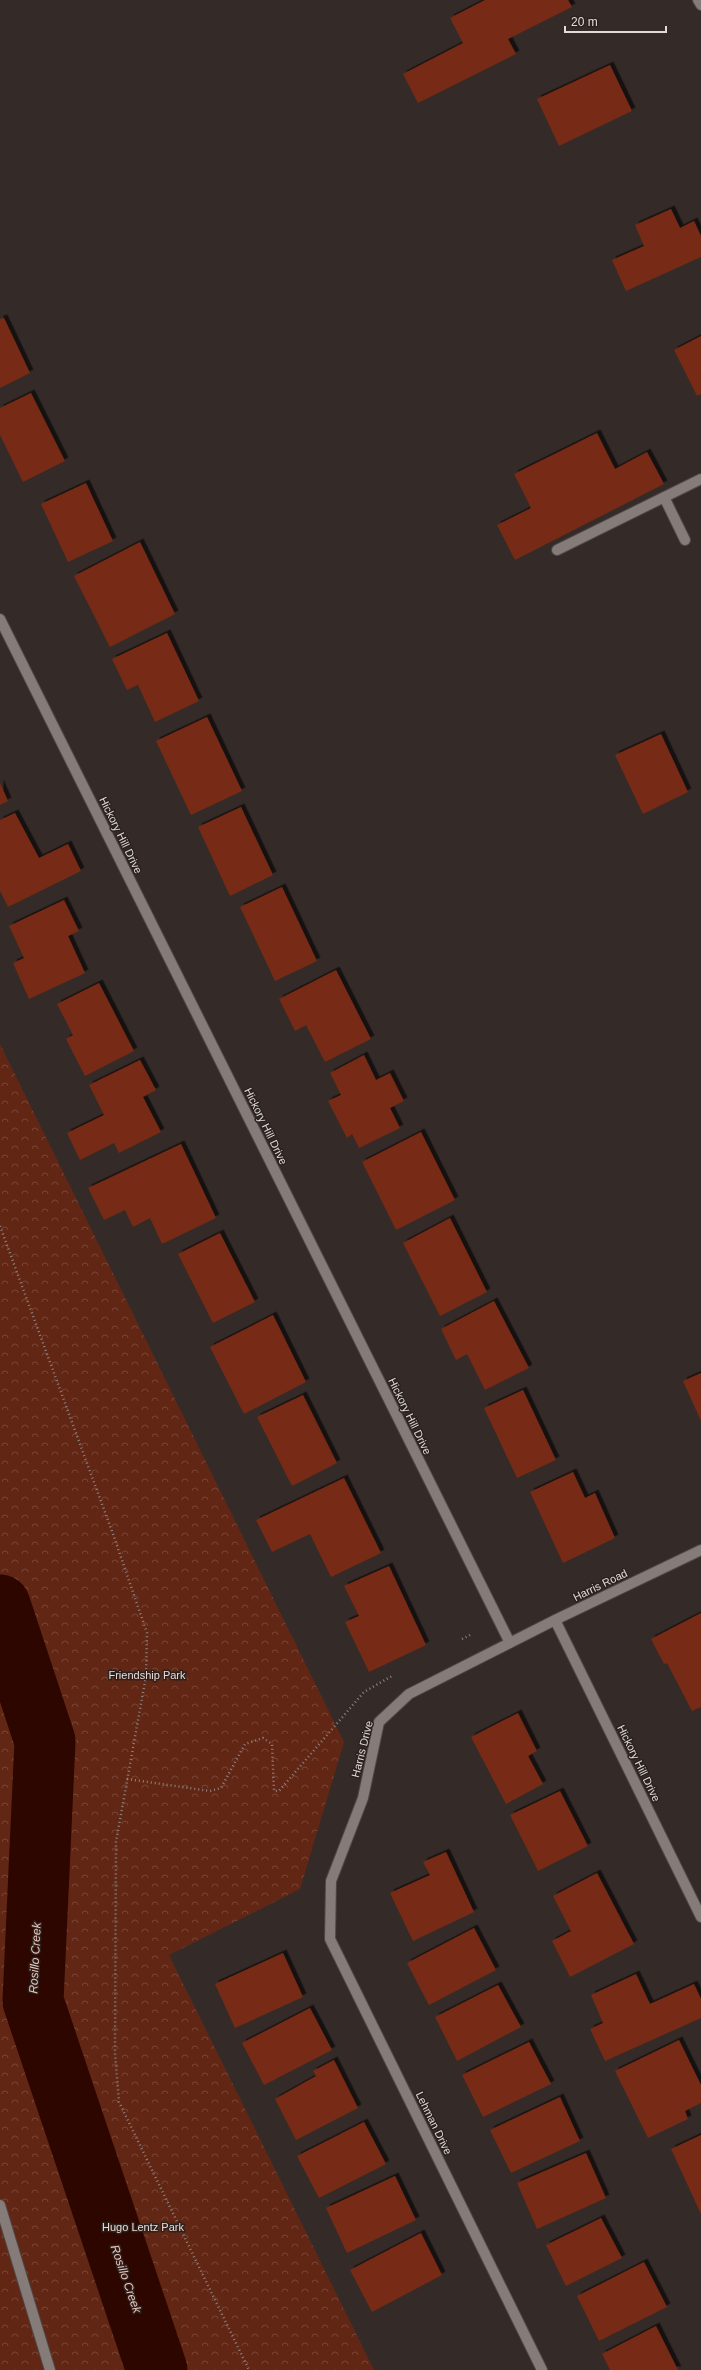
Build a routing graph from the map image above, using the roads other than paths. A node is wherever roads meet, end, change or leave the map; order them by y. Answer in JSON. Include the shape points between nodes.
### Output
{"nodes":[{"id":1,"x":698,"y":0,"type":"edge"},
{"id":2,"x":701,"y":6,"type":"edge"},
{"id":3,"x":701,"y":479,"type":"edge"},
{"id":4,"x":664,"y":497,"type":"junction"},
{"id":5,"x":684,"y":540,"type":"dead end"},
{"id":6,"x":557,"y":550,"type":"dead end"},
{"id":7,"x":0,"y":619,"type":"edge"},
{"id":8,"x":701,"y":1550,"type":"edge"},
{"id":9,"x":555,"y":1620,"type":"junction"},
{"id":10,"x":510,"y":1643,"type":"junction"},
{"id":11,"x":331,"y":1881,"type":"joint"},
{"id":12,"x":701,"y":1917,"type":"edge"},
{"id":13,"x":0,"y":2205,"type":"edge"},
{"id":14,"x":50,"y":2370,"type":"edge"},
{"id":15,"x":542,"y":2370,"type":"edge"}],
"edges":[{"from":1,"to":2,"type":"street"},
{"from":3,"to":4,"type":"street"},
{"from":4,"to":5,"type":"street"},
{"from":4,"to":6,"type":"street"},
{"from":7,"to":10,"type":"street","name":"Hickory Hill Drive"},
{"from":8,"to":9,"type":"street","name":"Harris Road"},
{"from":9,"to":10,"type":"street","name":"Harris Road"},
{"from":9,"to":12,"type":"street","name":"Hickory Hill Drive"},
{"from":10,"to":11,"type":"street","name":"Harris Drive","via":[[409,1694],[379,1722],[363,1798]]},
{"from":11,"to":15,"type":"street","name":"Lehman Drive","via":[[330,1939]]},
{"from":13,"to":14,"type":"street"}]}
